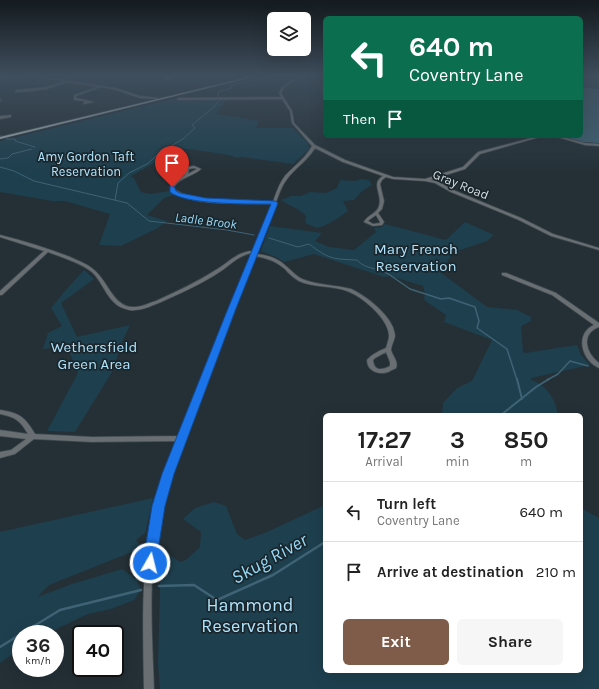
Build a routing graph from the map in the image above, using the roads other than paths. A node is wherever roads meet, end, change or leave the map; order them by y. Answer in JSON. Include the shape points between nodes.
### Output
{"nodes":[{"id":1,"x":123,"y":108,"type":"edge"},
{"id":2,"x":289,"y":108,"type":"edge"},
{"id":3,"x":0,"y":138,"type":"edge"},
{"id":4,"x":535,"y":138,"type":"edge"},
{"id":5,"x":562,"y":138,"type":"edge"},
{"id":6,"x":599,"y":145,"type":"edge"},
{"id":7,"x":314,"y":146,"type":"junction"},
{"id":8,"x":186,"y":174,"type":"dead end"},
{"id":9,"x":385,"y":176,"type":"junction"},
{"id":10,"x":425,"y":180,"type":"junction"},
{"id":11,"x":275,"y":203,"type":"junction"},
{"id":12,"x":377,"y":214,"type":"dead end"},
{"id":13,"x":0,"y":236,"type":"edge"},
{"id":14,"x":599,"y":249,"type":"edge"},
{"id":15,"x":46,"y":251,"type":"junction"},
{"id":16,"x":254,"y":253,"type":"junction"},
{"id":17,"x":504,"y":274,"type":"dead end"},
{"id":18,"x":8,"y":286,"type":"junction"},
{"id":19,"x":0,"y":288,"type":"edge"},
{"id":20,"x":0,"y":294,"type":"edge"},
{"id":21,"x":598,"y":325,"type":"edge"},
{"id":22,"x":388,"y":349,"type":"junction"},
{"id":23,"x":599,"y":366,"type":"edge"},
{"id":24,"x":0,"y":412,"type":"edge"},
{"id":25,"x":0,"y":433,"type":"edge"},
{"id":26,"x":33,"y":437,"type":"junction"},
{"id":27,"x":183,"y":438,"type":"junction"},
{"id":28,"x":0,"y":455,"type":"edge"},
{"id":29,"x":149,"y":689,"type":"edge"}],
"edges":[{"from":1,"to":3,"type":"main road"},
{"from":2,"to":7,"type":"street","name":"Gray Road","via":[[294,126]]},
{"from":4,"to":10,"type":"street","via":[[479,153],[464,168]]},
{"from":5,"to":6,"type":"street"},
{"from":7,"to":9,"type":"street","name":"Gray Road","via":[[344,162]]},
{"from":7,"to":11,"type":"street","via":[[287,175]]},
{"from":8,"to":11,"type":"street","via":[[172,187],[175,193],[182,196],[213,201]]},
{"from":9,"to":10,"type":"street","name":"Gray Road"},
{"from":9,"to":12,"type":"street","via":[[378,184],[383,198]]},
{"from":10,"to":14,"type":"street","name":"Gray Road","via":[[436,182],[552,235]]},
{"from":11,"to":16,"type":"street"},
{"from":13,"to":15,"type":"street"},
{"from":15,"to":16,"type":"street","via":[[88,268],[99,278],[117,303],[135,309],[156,302],[218,271],[245,252]]},
{"from":15,"to":18,"type":"street"},
{"from":16,"to":22,"type":"street","via":[[276,260],[302,280],[359,295],[390,327],[392,336]]},
{"from":16,"to":27,"type":"street"},
{"from":17,"to":21,"type":"street","via":[[554,294]]},
{"from":18,"to":19,"type":"street"},
{"from":18,"to":20,"type":"street"},
{"from":21,"to":23,"type":"street","via":[[586,333],[584,343],[590,359]]},
{"from":22,"to":22,"type":"street","via":[[370,359],[371,367],[382,372],[392,369],[394,364]]},
{"from":24,"to":26,"type":"street","via":[[23,420]]},
{"from":25,"to":26,"type":"street"},
{"from":26,"to":27,"type":"street"},
{"from":26,"to":28,"type":"street","via":[[13,452]]},
{"from":27,"to":29,"type":"street","via":[[168,474],[154,527],[150,563]]}]}
